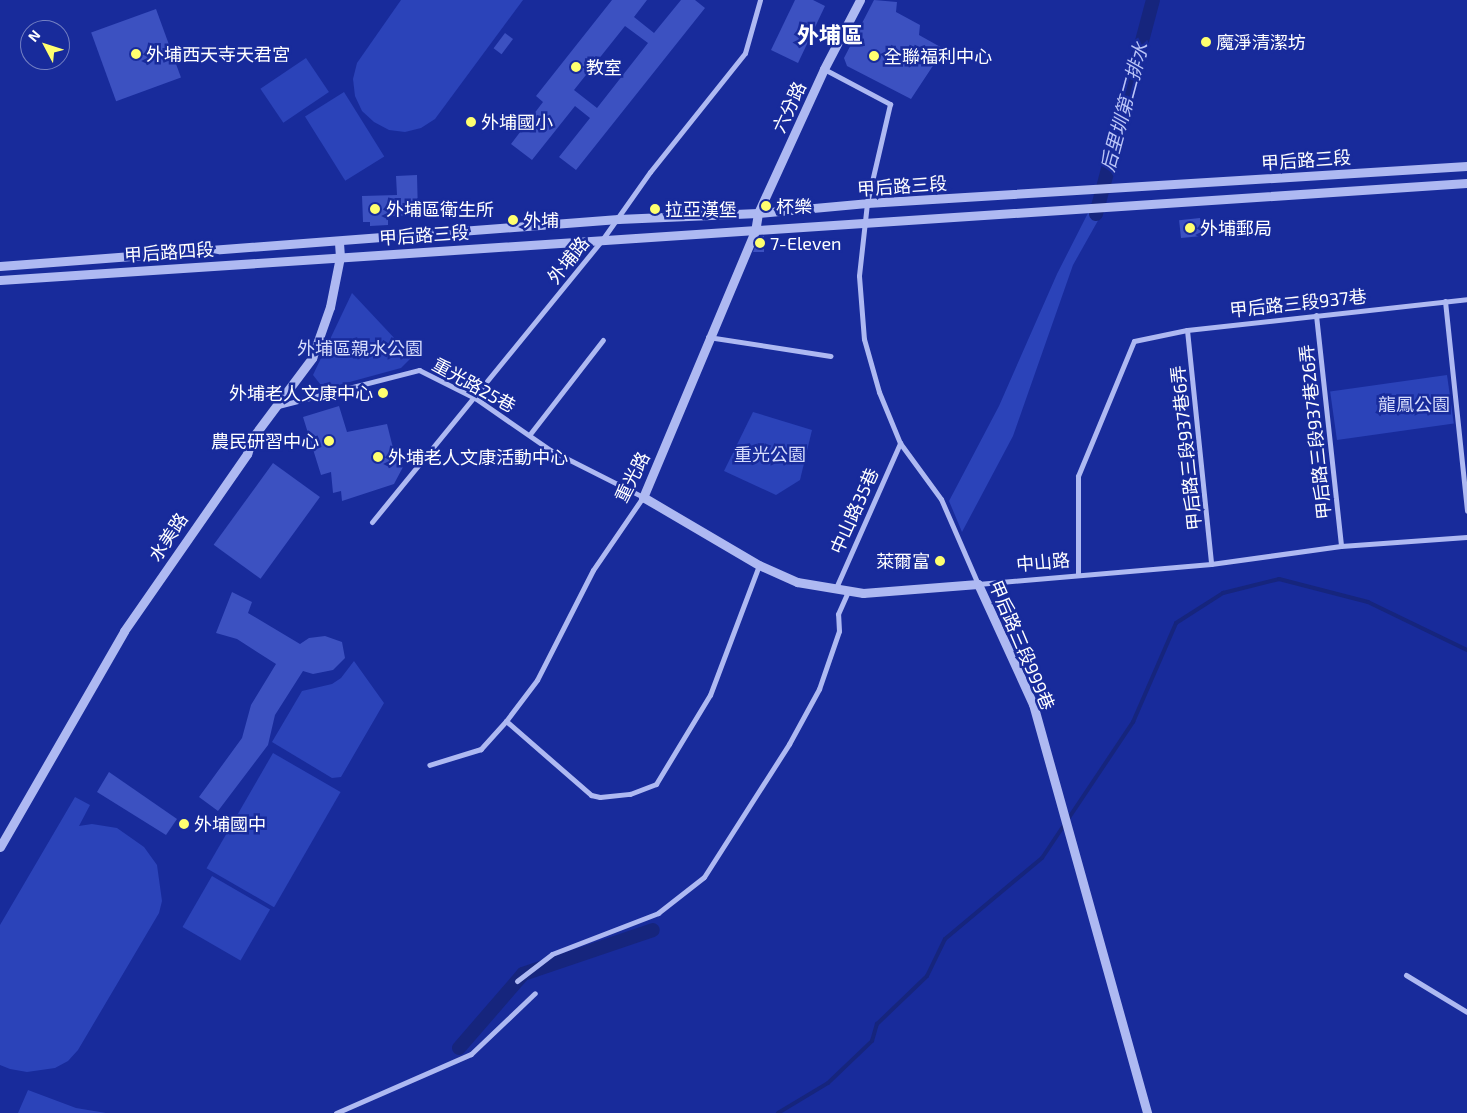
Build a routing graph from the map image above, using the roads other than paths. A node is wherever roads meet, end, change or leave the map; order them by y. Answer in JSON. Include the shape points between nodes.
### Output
{"nodes":[{"id":1,"x":760,"y":0,"type":"edge"},
{"id":2,"x":860,"y":0,"type":"edge"},
{"id":3,"x":824,"y":69,"type":"junction"},
{"id":4,"x":1467,"y":166,"type":"edge"},
{"id":5,"x":1467,"y":182,"type":"edge"},
{"id":6,"x":867,"y":203,"type":"junction"},
{"id":7,"x":758,"y":213,"type":"junction"},
{"id":8,"x":618,"y":219,"type":"junction"},
{"id":9,"x":866,"y":222,"type":"junction"},
{"id":10,"x":755,"y":231,"type":"junction"},
{"id":11,"x":602,"y":240,"type":"junction"},
{"id":12,"x":339,"y":241,"type":"junction"},
{"id":13,"x":340,"y":257,"type":"junction"},
{"id":14,"x":0,"y":266,"type":"edge"},
{"id":15,"x":0,"y":280,"type":"edge"},
{"id":16,"x":1467,"y":299,"type":"edge"},
{"id":17,"x":1446,"y":301,"type":"junction"},
{"id":18,"x":1316,"y":315,"type":"junction"},
{"id":19,"x":1187,"y":330,"type":"junction"},
{"id":20,"x":708,"y":337,"type":"junction"},
{"id":21,"x":603,"y":340,"type":"dead end"},
{"id":22,"x":831,"y":356,"type":"dead end"},
{"id":23,"x":474,"y":398,"type":"junction"},
{"id":24,"x":277,"y":406,"type":"junction"},
{"id":25,"x":530,"y":434,"type":"junction"},
{"id":26,"x":900,"y":443,"type":"junction"},
{"id":27,"x":643,"y":497,"type":"junction"},
{"id":28,"x":1467,"y":511,"type":"edge"},
{"id":29,"x":372,"y":522,"type":"dead end"},
{"id":30,"x":1467,"y":537,"type":"edge"},
{"id":31,"x":1341,"y":546,"type":"junction"},
{"id":32,"x":1211,"y":564,"type":"junction"},
{"id":33,"x":759,"y":565,"type":"junction"},
{"id":34,"x":1078,"y":575,"type":"junction"},
{"id":35,"x":978,"y":584,"type":"junction"},
{"id":36,"x":835,"y":590,"type":"junction"},
{"id":37,"x":848,"y":592,"type":"junction"},
{"id":38,"x":506,"y":721,"type":"junction"},
{"id":39,"x":429,"y":765,"type":"dead end"},
{"id":40,"x":0,"y":848,"type":"edge"},
{"id":41,"x":1406,"y":975,"type":"dead end"},
{"id":42,"x":517,"y":981,"type":"dead end"},
{"id":43,"x":535,"y":993,"type":"dead end"},
{"id":44,"x":1467,"y":1012,"type":"edge"},
{"id":45,"x":336,"y":1113,"type":"edge"},
{"id":46,"x":1147,"y":1113,"type":"edge"}],
"edges":[{"from":1,"to":8,"type":"street","name":"外埔路","via":[[745,53],[650,172]]},
{"from":2,"to":3,"type":"street","name":"六分路"},
{"from":3,"to":6,"type":"street","name":"甲后路三段999巷","via":[[890,104]]},
{"from":3,"to":7,"type":"street","name":"六分路"},
{"from":4,"to":6,"type":"street","name":"甲后路三段"},
{"from":5,"to":9,"type":"street","name":"甲后路三段"},
{"from":6,"to":7,"type":"street","name":"甲后路三段"},
{"from":6,"to":9,"type":"street","name":"甲后路三段999巷"},
{"from":7,"to":8,"type":"street","name":"甲后路三段"},
{"from":7,"to":10,"type":"street","name":"六分路"},
{"from":8,"to":11,"type":"street","name":"外埔路"},
{"from":8,"to":12,"type":"street","name":"甲后路三段"},
{"from":9,"to":10,"type":"street","name":"甲后路三段"},
{"from":9,"to":26,"type":"street","name":"甲后路三段999巷","via":[[859,276],[864,339],[878,392]]},
{"from":10,"to":11,"type":"street","name":"甲后路三段"},
{"from":10,"to":20,"type":"street","name":"重光路"},
{"from":11,"to":13,"type":"street","name":"甲后路三段"},
{"from":11,"to":23,"type":"street","name":"外埔路"},
{"from":12,"to":13,"type":"street","name":"水美路"},
{"from":12,"to":14,"type":"street","name":"甲后路四段"},
{"from":13,"to":15,"type":"street","name":"甲后路四段"},
{"from":13,"to":24,"type":"street","name":"水美路","via":[[330,307],[312,358]]},
{"from":16,"to":17,"type":"street","name":"甲后路三段937巷"},
{"from":17,"to":18,"type":"street","name":"甲后路三段937巷"},
{"from":17,"to":28,"type":"street"},
{"from":18,"to":19,"type":"street","name":"甲后路三段937巷"},
{"from":18,"to":31,"type":"street","name":"甲后路三段937巷26弄"},
{"from":19,"to":32,"type":"street","name":"甲后路三段937巷6弄"},
{"from":19,"to":34,"type":"street","name":"甲后路三段937巷","via":[[1134,341],[1078,476]]},
{"from":20,"to":22,"type":"street"},
{"from":20,"to":27,"type":"street","name":"重光路"},
{"from":21,"to":25,"type":"street"},
{"from":23,"to":24,"type":"street","name":"重光路25巷","via":[[419,370]]},
{"from":23,"to":25,"type":"street","name":"重光路25巷"},
{"from":23,"to":29,"type":"street","name":"外埔路"},
{"from":24,"to":40,"type":"street","name":"水美路","via":[[124,631]]},
{"from":25,"to":27,"type":"street","name":"重光路25巷","via":[[550,450]]},
{"from":26,"to":35,"type":"street","name":"甲后路三段999巷","via":[[941,499]]},
{"from":26,"to":36,"type":"street","name":"中山路35巷"},
{"from":27,"to":33,"type":"street","name":"中山路"},
{"from":27,"to":38,"type":"street","name":"重光路","via":[[593,570],[537,680]]},
{"from":30,"to":31,"type":"street","name":"中山路"},
{"from":31,"to":32,"type":"street","name":"中山路"},
{"from":32,"to":34,"type":"street","name":"中山路"},
{"from":33,"to":36,"type":"street","name":"中山路","via":[[797,582]]},
{"from":33,"to":38,"type":"street","via":[[710,696],[656,784],[630,794],[591,795]]},
{"from":34,"to":35,"type":"street","name":"中山路"},
{"from":35,"to":37,"type":"street","name":"中山路"},
{"from":35,"to":46,"type":"street","name":"甲后路三段999巷","via":[[1033,704]]},
{"from":36,"to":37,"type":"street","name":"中山路"},
{"from":37,"to":42,"type":"street","via":[[838,614],[839,631],[819,689],[789,744],[704,877],[658,913],[552,954]]},
{"from":38,"to":39,"type":"street","name":"重光路","via":[[481,748]]},
{"from":41,"to":44,"type":"street"},
{"from":43,"to":45,"type":"street","via":[[471,1054]]}]}
